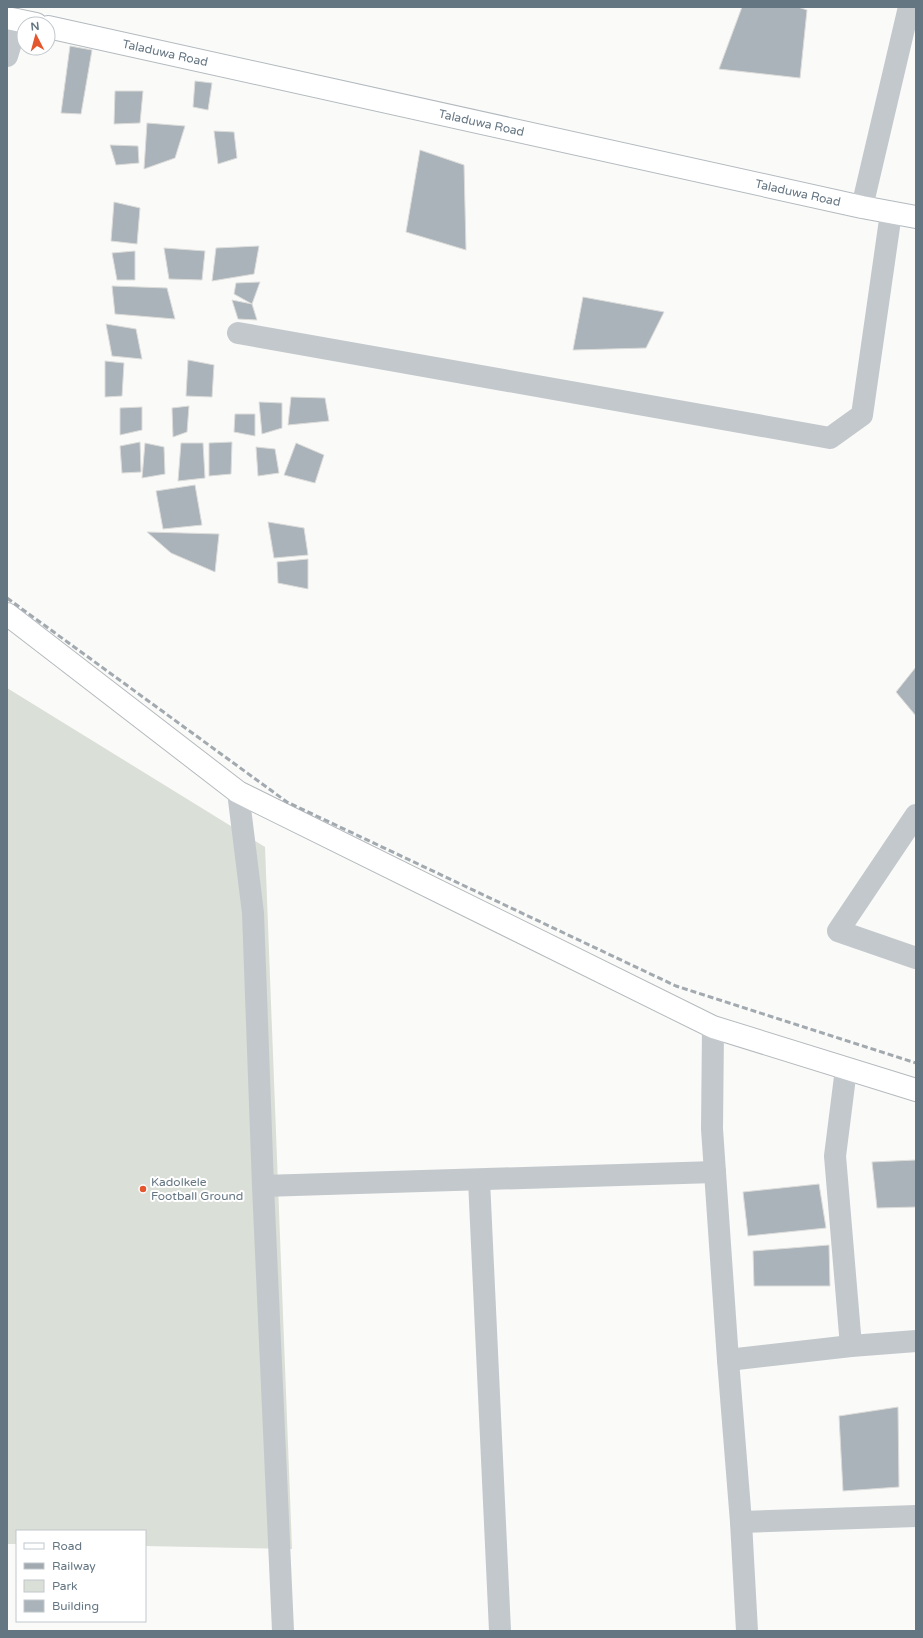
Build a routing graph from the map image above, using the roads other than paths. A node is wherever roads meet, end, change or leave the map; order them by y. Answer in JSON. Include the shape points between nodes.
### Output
{"nodes":[{"id":1,"x":910,"y":7,"type":"edge"},
{"id":2,"x":56,"y":29,"type":"edge"},
{"id":3,"x":16,"y":31,"type":"edge"},
{"id":4,"x":7,"y":56,"type":"edge"},
{"id":5,"x":862,"y":207,"type":"junction"},
{"id":6,"x":891,"y":213,"type":"junction"},
{"id":7,"x":916,"y":217,"type":"edge"},
{"id":8,"x":238,"y":333,"type":"dead end"},
{"id":9,"x":7,"y":614,"type":"edge"},
{"id":10,"x":238,"y":792,"type":"junction"},
{"id":11,"x":916,"y":814,"type":"edge"},
{"id":12,"x":916,"y":958,"type":"edge"},
{"id":13,"x":713,"y":1026,"type":"junction"},
{"id":14,"x":846,"y":1070,"type":"junction"},
{"id":15,"x":916,"y":1090,"type":"edge"},
{"id":16,"x":716,"y":1172,"type":"junction"},
{"id":17,"x":479,"y":1180,"type":"junction"},
{"id":18,"x":263,"y":1186,"type":"junction"},
{"id":19,"x":916,"y":1341,"type":"edge"},
{"id":20,"x":851,"y":1346,"type":"junction"},
{"id":21,"x":728,"y":1360,"type":"junction"},
{"id":22,"x":916,"y":1516,"type":"edge"},
{"id":23,"x":741,"y":1522,"type":"junction"},
{"id":24,"x":283,"y":1631,"type":"edge"},
{"id":25,"x":500,"y":1631,"type":"edge"},
{"id":26,"x":747,"y":1631,"type":"edge"}],
"edges":[{"from":1,"to":5,"type":"street"},
{"from":2,"to":5,"type":"main road","name":"Taladuwa Road"},
{"from":3,"to":4,"type":"street"},
{"from":5,"to":6,"type":"main road","name":"Taladuwa Road"},
{"from":6,"to":7,"type":"main road","name":"Taladuwa Road"},
{"from":6,"to":8,"type":"street","via":[[862,415],[830,438]]},
{"from":9,"to":10,"type":"main road"},
{"from":10,"to":13,"type":"main road"},
{"from":10,"to":18,"type":"street","via":[[253,913]]},
{"from":11,"to":12,"type":"street","via":[[838,931]]},
{"from":13,"to":14,"type":"main road"},
{"from":13,"to":16,"type":"street","via":[[712,1129]]},
{"from":14,"to":15,"type":"main road"},
{"from":14,"to":20,"type":"street","via":[[835,1156]]},
{"from":16,"to":17,"type":"street"},
{"from":16,"to":21,"type":"street"},
{"from":17,"to":18,"type":"street"},
{"from":17,"to":25,"type":"street"},
{"from":18,"to":24,"type":"street"},
{"from":19,"to":20,"type":"street"},
{"from":20,"to":21,"type":"street"},
{"from":21,"to":23,"type":"street"},
{"from":22,"to":23,"type":"street"},
{"from":23,"to":26,"type":"street"}]}
